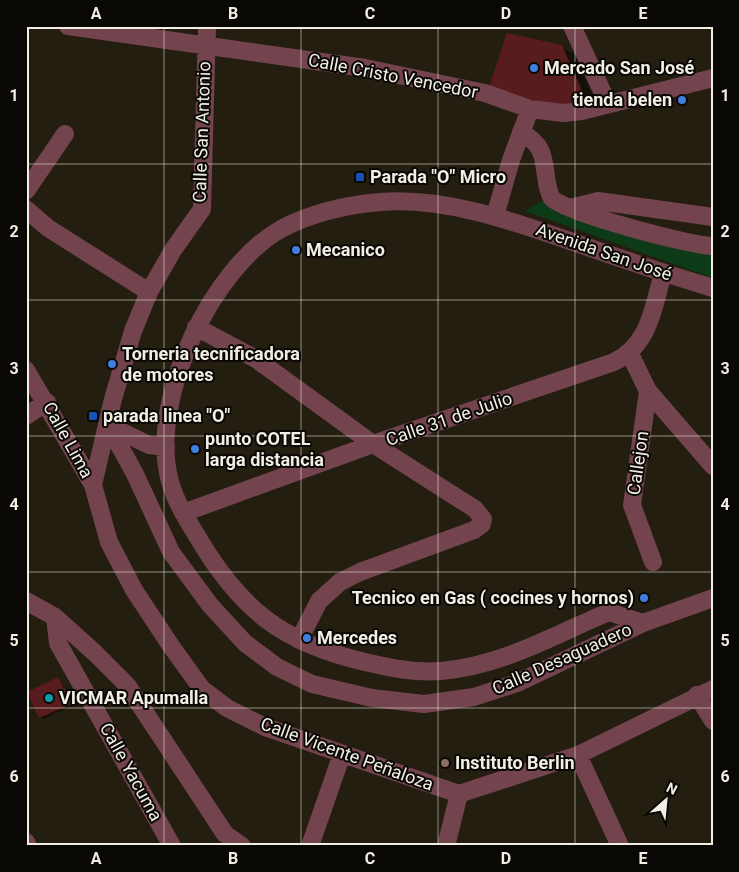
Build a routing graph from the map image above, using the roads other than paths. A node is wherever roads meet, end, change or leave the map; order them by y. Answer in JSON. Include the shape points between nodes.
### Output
{"nodes":[{"id":1,"x":68,"y":26,"type":"edge"},
{"id":2,"x":206,"y":26,"type":"edge"},
{"id":3,"x":572,"y":26,"type":"edge"},
{"id":4,"x":204,"y":45,"type":"junction"},
{"id":5,"x":713,"y":78,"type":"edge"},
{"id":6,"x":608,"y":104,"type":"junction"},
{"id":7,"x":530,"y":109,"type":"junction"},
{"id":8,"x":521,"y":132,"type":"junction"},
{"id":9,"x":65,"y":134,"type":"dead end"},
{"id":10,"x":26,"y":191,"type":"edge"},
{"id":11,"x":570,"y":208,"type":"junction"},
{"id":12,"x":26,"y":209,"type":"edge"},
{"id":13,"x":495,"y":216,"type":"junction"},
{"id":14,"x":713,"y":217,"type":"edge"},
{"id":15,"x":713,"y":246,"type":"edge"},
{"id":16,"x":663,"y":273,"type":"junction"},
{"id":17,"x":713,"y":288,"type":"edge"},
{"id":18,"x":149,"y":292,"type":"junction"},
{"id":19,"x":196,"y":327,"type":"junction"},
{"id":20,"x":630,"y":354,"type":"junction"},
{"id":21,"x":26,"y":370,"type":"edge"},
{"id":22,"x":648,"y":391,"type":"junction"},
{"id":23,"x":47,"y":402,"type":"junction"},
{"id":24,"x":26,"y":416,"type":"edge"},
{"id":25,"x":108,"y":426,"type":"junction"},
{"id":26,"x":373,"y":444,"type":"junction"},
{"id":27,"x":166,"y":447,"type":"junction"},
{"id":28,"x":713,"y":466,"type":"edge"},
{"id":29,"x":93,"y":485,"type":"junction"},
{"id":30,"x":183,"y":514,"type":"junction"},
{"id":31,"x":653,"y":562,"type":"dead end"},
{"id":32,"x":713,"y":598,"type":"edge"},
{"id":33,"x":26,"y":601,"type":"edge"},
{"id":34,"x":55,"y":618,"type":"junction"},
{"id":35,"x":643,"y":623,"type":"junction"},
{"id":36,"x":299,"y":640,"type":"junction"},
{"id":37,"x":705,"y":692,"type":"edge"},
{"id":38,"x":713,"y":721,"type":"edge"},
{"id":39,"x":342,"y":754,"type":"junction"},
{"id":40,"x":578,"y":755,"type":"junction"},
{"id":41,"x":459,"y":794,"type":"junction"},
{"id":42,"x":172,"y":846,"type":"edge"},
{"id":43,"x":242,"y":846,"type":"edge"},
{"id":44,"x":310,"y":846,"type":"edge"},
{"id":45,"x":446,"y":846,"type":"edge"},
{"id":46,"x":620,"y":846,"type":"edge"}],
"edges":[{"from":1,"to":4,"type":"street","name":"Calle Cristo Vencedor"},
{"from":2,"to":4,"type":"street","name":"Calle San Antonio"},
{"from":3,"to":6,"type":"street"},
{"from":4,"to":7,"type":"street","name":"Calle Cristo Vencedor","via":[[436,81]]},
{"from":4,"to":18,"type":"street","name":"Calle San Antonio","via":[[202,209]]},
{"from":5,"to":6,"type":"street","name":"Calle Cristo Vencedor"},
{"from":6,"to":7,"type":"street","name":"Calle Cristo Vencedor","via":[[562,114]]},
{"from":7,"to":8,"type":"street"},
{"from":8,"to":11,"type":"street","via":[[541,148],[552,198]]},
{"from":8,"to":13,"type":"street"},
{"from":9,"to":10,"type":"street"},
{"from":11,"to":14,"type":"street","via":[[598,201]]},
{"from":11,"to":15,"type":"street","via":[[653,235]]},
{"from":12,"to":18,"type":"street","via":[[48,228]]},
{"from":13,"to":16,"type":"street","name":"Avenida San José"},
{"from":13,"to":19,"type":"street","name":"Calle Desaguadero","via":[[416,203],[381,202],[306,218],[279,231],[258,247],[230,276]]},
{"from":16,"to":17,"type":"street","name":"Avenida San José"},
{"from":16,"to":20,"type":"street","via":[[645,332]]},
{"from":18,"to":25,"type":"street","name":"Calle San Antonio","via":[[133,331]]},
{"from":19,"to":26,"type":"street","via":[[256,359]]},
{"from":19,"to":27,"type":"street","name":"Calle Desaguadero","via":[[173,389]]},
{"from":20,"to":22,"type":"street"},
{"from":20,"to":26,"type":"street","name":"Calle 31 de Julio"},
{"from":21,"to":23,"type":"street","name":"Calle Lima"},
{"from":22,"to":28,"type":"street"},
{"from":22,"to":31,"type":"street","name":"Callejon","via":[[632,505]]},
{"from":23,"to":24,"type":"street"},
{"from":23,"to":29,"type":"street","name":"Calle Lima"},
{"from":25,"to":27,"type":"street","via":[[149,445]]},
{"from":25,"to":29,"type":"street","name":"Calle San Antonio"},
{"from":25,"to":35,"type":"street","name":"Calle Desaguadero","via":[[136,474],[171,552],[210,604],[245,643],[277,667],[312,684],[372,698],[424,704],[474,697],[517,683]]},
{"from":26,"to":30,"type":"street","name":"Calle 31 de Julio"},
{"from":26,"to":36,"type":"street","via":[[475,509],[481,514],[482,524],[474,530],[340,582],[319,601]]},
{"from":27,"to":30,"type":"street","name":"Calle Desaguadero","via":[[172,490]]},
{"from":29,"to":39,"type":"street","name":"Calle Vicente Peñaloza","via":[[109,542],[134,590],[202,689],[226,708]]},
{"from":30,"to":36,"type":"street","name":"Calle Desaguadero","via":[[214,567],[244,600],[272,625]]},
{"from":32,"to":35,"type":"street","name":"Calle Desaguadero"},
{"from":33,"to":34,"type":"street"},
{"from":34,"to":42,"type":"street","name":"Calle Yacuma","via":[[58,643]]},
{"from":34,"to":43,"type":"street","via":[[127,685],[225,834]]},
{"from":35,"to":36,"type":"street","name":"Calle Desaguadero","via":[[609,612],[508,657],[441,671],[407,672],[336,655]]},
{"from":37,"to":38,"type":"street"},
{"from":37,"to":40,"type":"street"},
{"from":39,"to":41,"type":"street","name":"Calle Vicente Peñaloza"},
{"from":39,"to":44,"type":"street"},
{"from":40,"to":41,"type":"street"},
{"from":40,"to":46,"type":"street"},
{"from":41,"to":45,"type":"street"}]}
